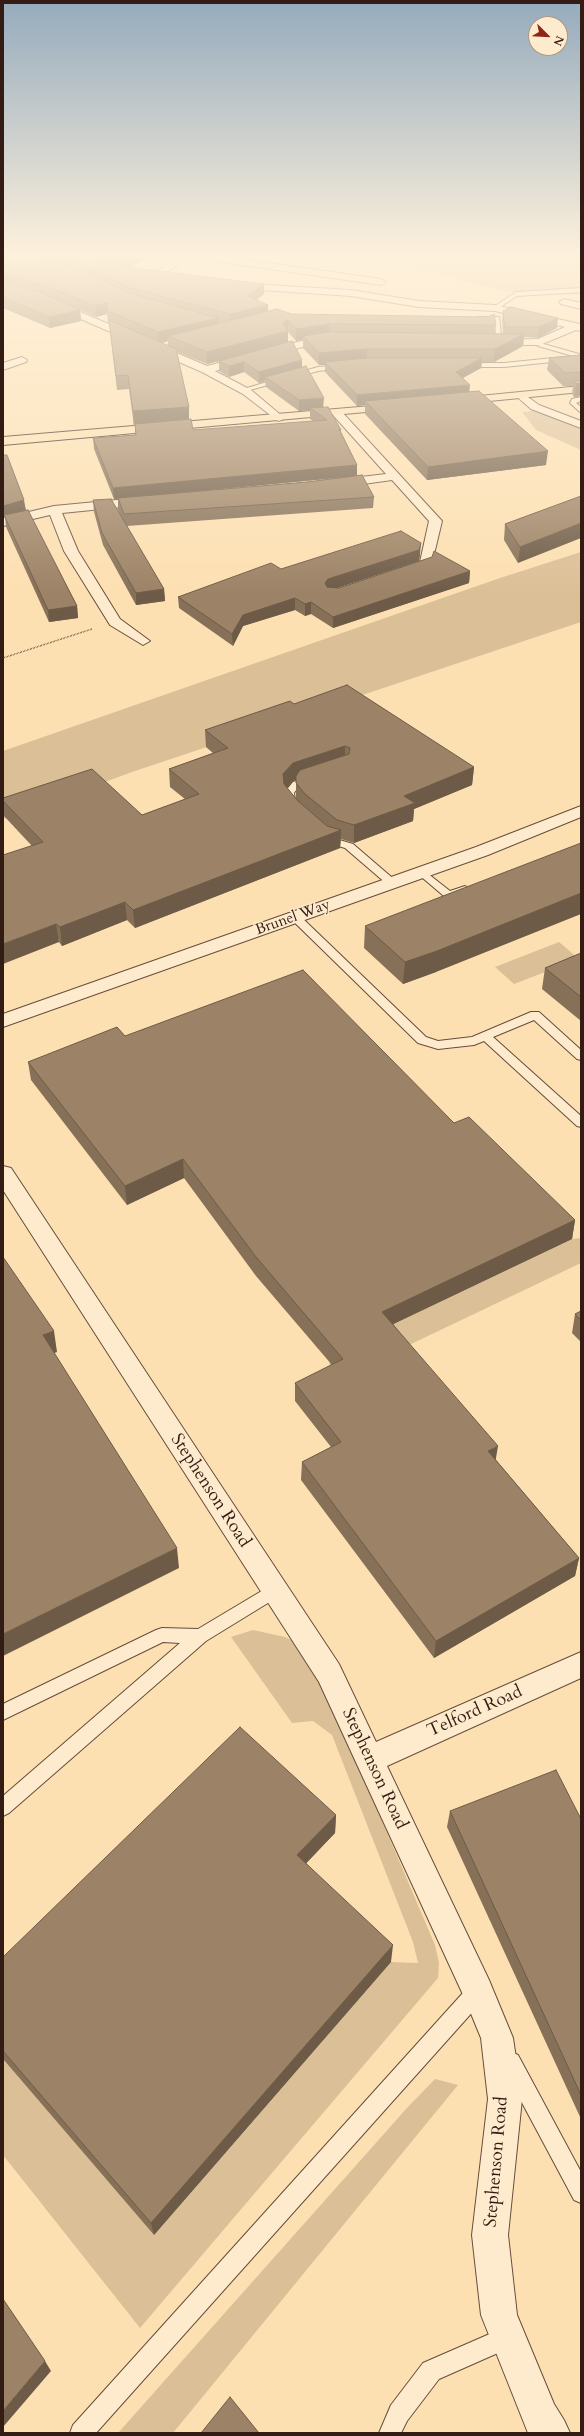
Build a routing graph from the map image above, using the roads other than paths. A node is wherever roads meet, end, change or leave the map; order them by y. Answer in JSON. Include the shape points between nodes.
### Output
{"nodes":[{"id":1,"x":200,"y":367,"type":"edge"},
{"id":2,"x":219,"y":367,"type":"edge"},
{"id":3,"x":345,"y":367,"type":"edge"},
{"id":4,"x":206,"y":370,"type":"junction"},
{"id":5,"x":581,"y":389,"type":"edge"},
{"id":6,"x":243,"y":390,"type":"junction"},
{"id":7,"x":521,"y":395,"type":"junction"},
{"id":8,"x":581,"y":399,"type":"edge"},
{"id":9,"x":451,"y":402,"type":"edge"},
{"id":10,"x":404,"y":406,"type":"edge"},
{"id":11,"x":581,"y":411,"type":"edge"},
{"id":12,"x":337,"y":413,"type":"junction"},
{"id":13,"x":278,"y":418,"type":"junction"},
{"id":14,"x":581,"y":425,"type":"edge"},
{"id":15,"x":3,"y":441,"type":"edge"},
{"id":16,"x":395,"y":476,"type":"junction"},
{"id":17,"x":322,"y":486,"type":"edge"},
{"id":18,"x":164,"y":500,"type":"edge"},
{"id":19,"x":54,"y":510,"type":"junction"},
{"id":20,"x":3,"y":522,"type":"edge"},
{"id":21,"x":393,"y":575,"type":"edge"},
{"id":22,"x":143,"y":640,"type":"dead end"},
{"id":23,"x":324,"y":775,"type":"edge"},
{"id":24,"x":581,"y":811,"type":"edge"},
{"id":25,"x":301,"y":815,"type":"edge"},
{"id":26,"x":317,"y":828,"type":"edge"},
{"id":27,"x":422,"y":872,"type":"junction"},
{"id":28,"x":392,"y":883,"type":"junction"},
{"id":29,"x":478,"y":884,"type":"edge"},
{"id":30,"x":449,"y":895,"type":"junction"},
{"id":31,"x":435,"y":901,"type":"edge"},
{"id":32,"x":295,"y":917,"type":"junction"},
{"id":33,"x":3,"y":1021,"type":"edge"},
{"id":34,"x":485,"y":1036,"type":"junction"},
{"id":35,"x":581,"y":1056,"type":"edge"},
{"id":36,"x":581,"y":1123,"type":"edge"},
{"id":37,"x":3,"y":1173,"type":"edge"},
{"id":38,"x":275,"y":1590,"type":"junction"},
{"id":39,"x":200,"y":1636,"type":"junction"},
{"id":40,"x":581,"y":1664,"type":"edge"},
{"id":41,"x":3,"y":1712,"type":"edge"},
{"id":42,"x":370,"y":1760,"type":"junction"},
{"id":43,"x":3,"y":1807,"type":"edge"},
{"id":44,"x":478,"y":1992,"type":"junction"},
{"id":45,"x":497,"y":2038,"type":"junction"},
{"id":46,"x":581,"y":2193,"type":"edge"},
{"id":47,"x":508,"y":2337,"type":"junction"},
{"id":48,"x":81,"y":2433,"type":"edge"},
{"id":49,"x":390,"y":2433,"type":"edge"},
{"id":50,"x":551,"y":2433,"type":"edge"}],
"edges":[{"from":1,"to":4,"type":"street"},
{"from":2,"to":4,"type":"street"},
{"from":3,"to":6,"type":"lane","via":[[318,369]]},
{"from":4,"to":6,"type":"street"},
{"from":5,"to":7,"type":"main road"},
{"from":6,"to":13,"type":"street"},
{"from":7,"to":9,"type":"main road"},
{"from":7,"to":14,"type":"street","via":[[535,407]]},
{"from":8,"to":11,"type":"lane","via":[[574,400],[573,403]]},
{"from":10,"to":12,"type":"main road"},
{"from":12,"to":13,"type":"main road"},
{"from":12,"to":16,"type":"street"},
{"from":13,"to":15,"type":"main road"},
{"from":16,"to":17,"type":"street"},
{"from":16,"to":21,"type":"street","via":[[436,521],[426,564]]},
{"from":18,"to":19,"type":"street"},
{"from":19,"to":20,"type":"street"},
{"from":19,"to":22,"type":"street","via":[[71,551],[115,622]]},
{"from":23,"to":25,"type":"lane","via":[[296,784],[289,793],[290,801]]},
{"from":24,"to":27,"type":"street","name":"Brunel Way"},
{"from":26,"to":28,"type":"lane","via":[[332,841],[349,846]]},
{"from":27,"to":28,"type":"street","name":"Brunel Way"},
{"from":27,"to":30,"type":"lane"},
{"from":28,"to":32,"type":"street","name":"Brunel Way"},
{"from":29,"to":30,"type":"lane"},
{"from":30,"to":31,"type":"lane"},
{"from":32,"to":33,"type":"street","name":"Brunel Way"},
{"from":32,"to":34,"type":"lane","via":[[422,1040],[438,1045],[474,1041]]},
{"from":34,"to":35,"type":"lane","via":[[535,1015]]},
{"from":34,"to":36,"type":"lane"},
{"from":37,"to":38,"type":"street","name":"Stephenson Road"},
{"from":38,"to":39,"type":"lane"},
{"from":38,"to":42,"type":"street","name":"Stephenson Road","via":[[329,1672]]},
{"from":39,"to":41,"type":"lane","via":[[162,1635]]},
{"from":39,"to":43,"type":"lane"},
{"from":40,"to":42,"type":"street","name":"Telford Road"},
{"from":42,"to":44,"type":"street","name":"Stephenson Road"},
{"from":44,"to":45,"type":"street","name":"Stephenson Road"},
{"from":44,"to":48,"type":"lane"},
{"from":45,"to":46,"type":"lane"},
{"from":45,"to":47,"type":"street","name":"Stephenson Road","via":[[505,2099],[490,2235],[499,2315]]},
{"from":47,"to":49,"type":"lane","via":[[431,2371],[399,2413]]},
{"from":47,"to":50,"type":"street","name":"Stephenson Road","via":[[540,2417]]}]}
